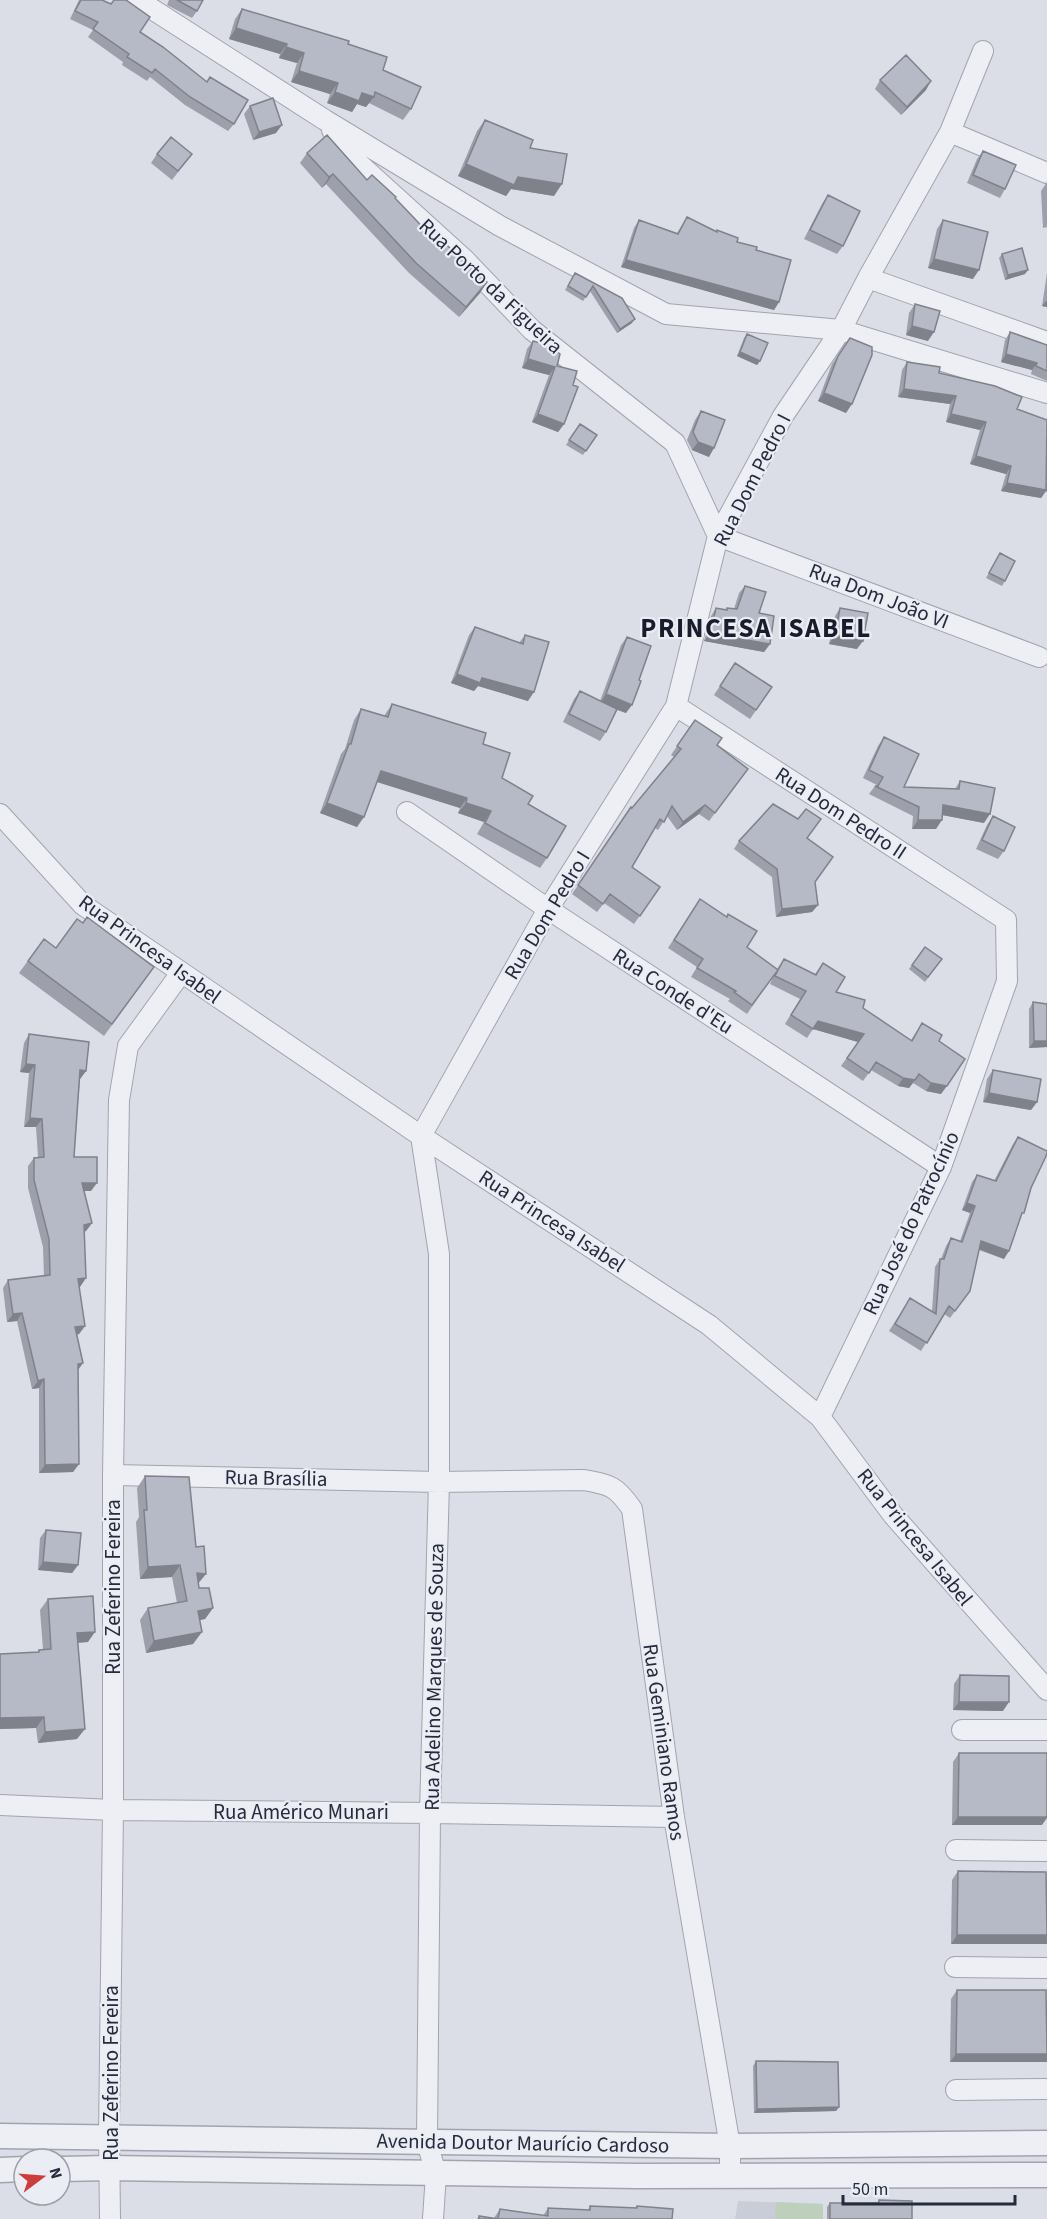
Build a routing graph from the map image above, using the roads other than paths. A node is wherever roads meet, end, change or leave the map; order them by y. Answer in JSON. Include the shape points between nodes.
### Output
{"nodes":[{"id":1,"x":138,"y":0,"type":"edge"},
{"id":2,"x":982,"y":51,"type":"dead end"},
{"id":3,"x":326,"y":120,"type":"junction"},
{"id":4,"x":950,"y":132,"type":"junction"},
{"id":5,"x":1047,"y":173,"type":"edge"},
{"id":6,"x":868,"y":278,"type":"junction"},
{"id":7,"x":841,"y":330,"type":"junction"},
{"id":8,"x":1047,"y":342,"type":"edge"},
{"id":9,"x":1047,"y":393,"type":"edge"},
{"id":10,"x":718,"y":536,"type":"junction"},
{"id":11,"x":1039,"y":657,"type":"dead end"},
{"id":12,"x":676,"y":706,"type":"junction"},
{"id":13,"x":406,"y":812,"type":"dead end"},
{"id":14,"x":0,"y":814,"type":"edge"},
{"id":15,"x":548,"y":909,"type":"junction"},
{"id":16,"x":1006,"y":920,"type":"joint"},
{"id":17,"x":181,"y":974,"type":"junction"},
{"id":18,"x":421,"y":1136,"type":"junction"},
{"id":19,"x":941,"y":1167,"type":"junction"},
{"id":20,"x":820,"y":1417,"type":"junction"},
{"id":21,"x":113,"y":1475,"type":"junction"},
{"id":22,"x":438,"y":1482,"type":"junction"},
{"id":23,"x":1047,"y":1690,"type":"edge"},
{"id":24,"x":962,"y":1730,"type":"dead end"},
{"id":25,"x":1047,"y":1730,"type":"edge"},
{"id":26,"x":0,"y":1805,"type":"edge"},
{"id":27,"x":114,"y":1810,"type":"junction"},
{"id":28,"x":430,"y":1813,"type":"junction"},
{"id":29,"x":674,"y":1817,"type":"junction"},
{"id":30,"x":956,"y":1850,"type":"dead end"},
{"id":31,"x":1047,"y":1851,"type":"edge"},
{"id":32,"x":955,"y":1967,"type":"dead end"},
{"id":33,"x":1047,"y":1968,"type":"edge"},
{"id":34,"x":1047,"y":2089,"type":"edge"},
{"id":35,"x":956,"y":2090,"type":"dead end"},
{"id":36,"x":0,"y":2136,"type":"edge"},
{"id":37,"x":109,"y":2137,"type":"junction"},
{"id":38,"x":427,"y":2142,"type":"junction"},
{"id":39,"x":1047,"y":2143,"type":"edge"},
{"id":40,"x":944,"y":2144,"type":"junction"},
{"id":41,"x":730,"y":2146,"type":"junction"},
{"id":42,"x":110,"y":2168,"type":"junction"},
{"id":43,"x":72,"y":2169,"type":"edge"},
{"id":44,"x":436,"y":2174,"type":"junction"},
{"id":45,"x":1047,"y":2175,"type":"edge"},
{"id":46,"x":730,"y":2176,"type":"junction"},
{"id":47,"x":943,"y":2176,"type":"junction"},
{"id":48,"x":110,"y":2219,"type":"edge"},
{"id":49,"x":433,"y":2219,"type":"edge"}],
"edges":[{"from":1,"to":3,"type":"street","name":"Rua Porto da Figueira"},
{"from":2,"to":4,"type":"street","name":"Rua Dom Pedro I"},
{"from":3,"to":7,"type":"street","name":"Rua Porto da Figueira","via":[[500,226],[666,314]]},
{"from":3,"to":10,"type":"street","name":"Rua Porto da Figueira","via":[[357,162],[465,260],[532,330],[675,443]]},
{"from":4,"to":5,"type":"street"},
{"from":4,"to":6,"type":"street","name":"Rua Dom Pedro I"},
{"from":6,"to":7,"type":"street","name":"Rua Dom Pedro I"},
{"from":6,"to":8,"type":"street"},
{"from":7,"to":9,"type":"street","name":"Rua Porto da Figueira"},
{"from":7,"to":10,"type":"street","name":"Rua Dom Pedro I","via":[[783,416]]},
{"from":10,"to":11,"type":"street","name":"Rua Dom João VI"},
{"from":10,"to":12,"type":"street","name":"Rua Dom Pedro I"},
{"from":12,"to":15,"type":"street","name":"Rua Dom Pedro I"},
{"from":12,"to":16,"type":"street","name":"Rua Dom Pedro II"},
{"from":13,"to":15,"type":"street","name":"Rua Conde d'Eu"},
{"from":14,"to":17,"type":"street","name":"Rua Princesa Isabel","via":[[83,905]]},
{"from":15,"to":18,"type":"street","name":"Rua Dom Pedro I"},
{"from":15,"to":19,"type":"street","name":"Rua Conde d'Eu"},
{"from":16,"to":19,"type":"street","name":"Rua José do Patrocínio","via":[[1007,981]]},
{"from":17,"to":18,"type":"street","name":"Rua Princesa Isabel"},
{"from":17,"to":21,"type":"street","name":"Rua Zeferino Fereira","via":[[128,1046],[119,1100]]},
{"from":18,"to":20,"type":"street","name":"Rua Princesa Isabel","via":[[709,1325]]},
{"from":18,"to":22,"type":"street","name":"Rua Adelino Marques de Souza","via":[[439,1254]]},
{"from":19,"to":20,"type":"street","name":"Rua José do Patrocínio"},
{"from":20,"to":23,"type":"street","name":"Rua Princesa Isabel","via":[[893,1515]]},
{"from":21,"to":22,"type":"street","name":"Rua Brasília"},
{"from":21,"to":27,"type":"street","name":"Rua Zeferino Fereira"},
{"from":22,"to":28,"type":"street","name":"Rua Adelino Marques de Souza"},
{"from":22,"to":29,"type":"street","name":"Rua Geminiano Ramos","via":[[584,1480],[621,1492],[632,1509]]},
{"from":24,"to":25,"type":"street"},
{"from":26,"to":27,"type":"street","name":"Rua Américo Munari"},
{"from":27,"to":28,"type":"street","name":"Rua Américo Munari"},
{"from":27,"to":37,"type":"street","name":"Rua Zeferino Fereira"},
{"from":28,"to":29,"type":"street","name":"Rua Américo Munari"},
{"from":28,"to":38,"type":"street","name":"Rua Adelino Marques de Souza"},
{"from":29,"to":41,"type":"street","name":"Rua Geminiano Ramos"},
{"from":30,"to":31,"type":"street"},
{"from":32,"to":33,"type":"street"},
{"from":34,"to":35,"type":"street"},
{"from":36,"to":37,"type":"street","name":"Avenida Doutor Maurício Cardoso"},
{"from":37,"to":38,"type":"street","name":"Avenida Doutor Maurício Cardoso"},
{"from":37,"to":42,"type":"street","name":"Rua Zeferino Fereira"},
{"from":38,"to":41,"type":"street","name":"Avenida Doutor Maurício Cardoso"},
{"from":38,"to":44,"type":"street","name":"Rua Adelino Marques de Souza"},
{"from":39,"to":40,"type":"street","name":"Avenida Doutor Maurício Cardoso"},
{"from":40,"to":41,"type":"street","name":"Avenida Doutor Maurício Cardoso"},
{"from":40,"to":47,"type":"street"},
{"from":41,"to":46,"type":"street","name":"Rua Geminiano Ramos"},
{"from":42,"to":43,"type":"street","name":"Avenida Doutor Maurício Cardoso"},
{"from":42,"to":44,"type":"street","name":"Avenida Doutor Maurício Cardoso"},
{"from":42,"to":48,"type":"street","name":"Rua Zeferino Fereira"},
{"from":44,"to":46,"type":"street","name":"Avenida Doutor Maurício Cardoso"},
{"from":44,"to":49,"type":"street","name":"Rua Adelino Marques de Souza"},
{"from":45,"to":47,"type":"street","name":"Avenida Doutor Maurício Cardoso"},
{"from":46,"to":47,"type":"street","name":"Avenida Doutor Maurício Cardoso"}]}
